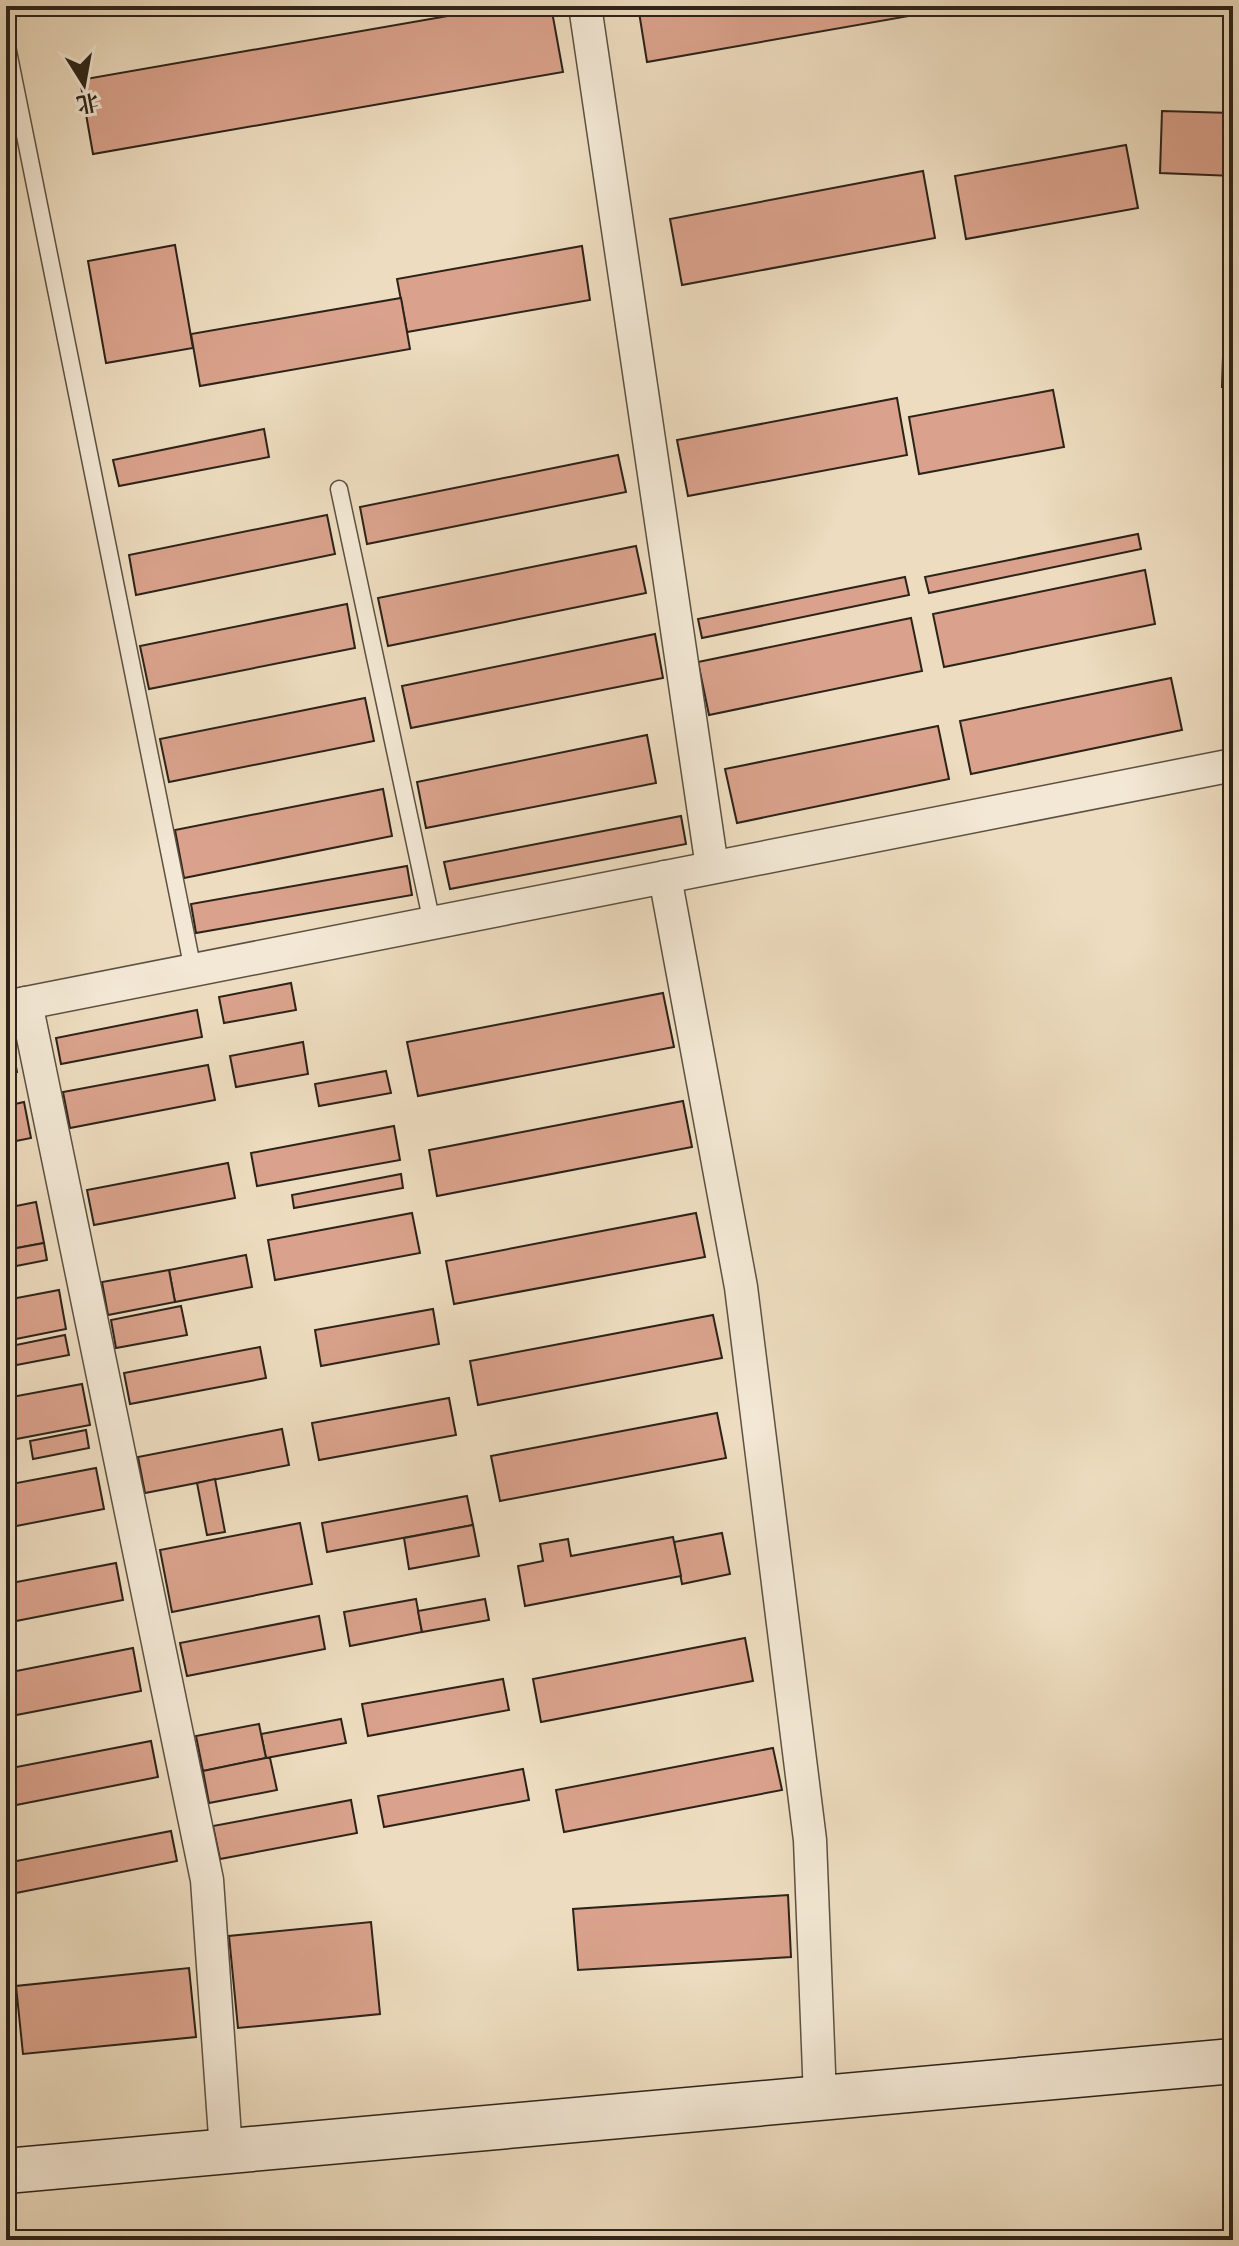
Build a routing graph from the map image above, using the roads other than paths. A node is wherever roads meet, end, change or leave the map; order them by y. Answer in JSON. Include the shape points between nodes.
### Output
{"nodes":[{"id":1,"x":585,"y":6,"type":"edge"},
{"id":2,"x":6,"y":41,"type":"edge"},
{"id":3,"x":339,"y":489,"type":"dead end"},
{"id":4,"x":1233,"y":765,"type":"edge"},
{"id":5,"x":712,"y":867,"type":"junction"},
{"id":6,"x":665,"y":877,"type":"junction"},
{"id":7,"x":432,"y":923,"type":"junction"},
{"id":8,"x":193,"y":970,"type":"junction"},
{"id":9,"x":16,"y":1005,"type":"edge"},
{"id":10,"x":1233,"y":2061,"type":"edge"},
{"id":11,"x":820,"y":2098,"type":"junction"},
{"id":12,"x":226,"y":2151,"type":"junction"},
{"id":13,"x":6,"y":2171,"type":"edge"}],
"edges":[{"from":1,"to":5,"type":"street"},
{"from":2,"to":8,"type":"lane"},
{"from":3,"to":7,"type":"lane"},
{"from":4,"to":5,"type":"street"},
{"from":5,"to":6,"type":"street"},
{"from":6,"to":7,"type":"street"},
{"from":6,"to":11,"type":"street","via":[[745,1318],[810,1840]]},
{"from":7,"to":8,"type":"street"},
{"from":8,"to":9,"type":"street"},
{"from":9,"to":12,"type":"street","via":[[207,1880]]},
{"from":10,"to":11,"type":"street"},
{"from":11,"to":12,"type":"street"},
{"from":12,"to":13,"type":"street"}]}
